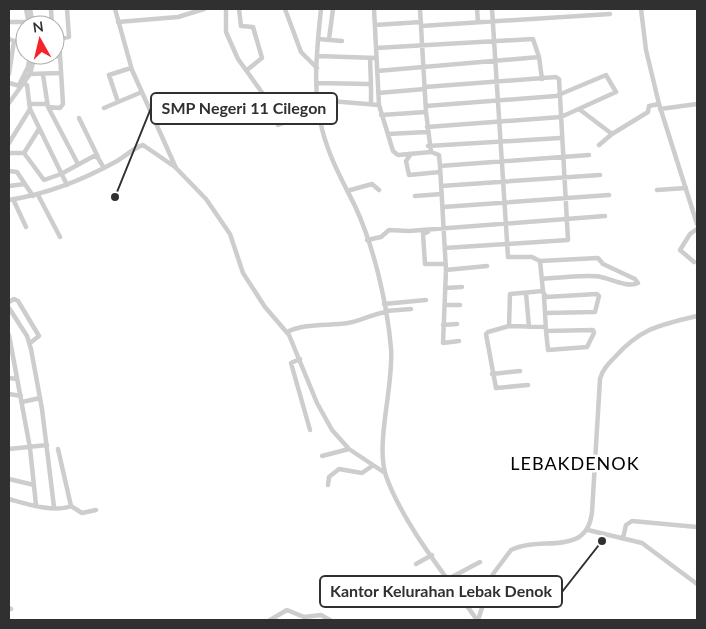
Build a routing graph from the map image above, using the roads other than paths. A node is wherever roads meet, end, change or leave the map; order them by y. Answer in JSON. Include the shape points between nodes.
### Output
{"nodes":[{"id":1,"x":67,"y":9,"type":"edge"},
{"id":2,"x":115,"y":9,"type":"edge"},
{"id":3,"x":204,"y":9,"type":"edge"},
{"id":4,"x":226,"y":9,"type":"edge"},
{"id":5,"x":239,"y":9,"type":"edge"},
{"id":6,"x":285,"y":9,"type":"edge"},
{"id":7,"x":321,"y":9,"type":"edge"},
{"id":8,"x":333,"y":9,"type":"edge"},
{"id":9,"x":374,"y":9,"type":"edge"},
{"id":10,"x":420,"y":9,"type":"edge"},
{"id":11,"x":477,"y":9,"type":"edge"},
{"id":12,"x":492,"y":9,"type":"edge"},
{"id":13,"x":641,"y":9,"type":"edge"},
{"id":14,"x":610,"y":14,"type":"dead end"},
{"id":15,"x":493,"y":21,"type":"junction"},
{"id":16,"x":118,"y":22,"type":"junction"},
{"id":17,"x":478,"y":22,"type":"junction"},
{"id":18,"x":421,"y":24,"type":"junction"},
{"id":19,"x":375,"y":25,"type":"junction"},
{"id":20,"x":65,"y":37,"type":"edge"},
{"id":21,"x":318,"y":39,"type":"junction"},
{"id":22,"x":329,"y":39,"type":"junction"},
{"id":23,"x":11,"y":40,"type":"edge"},
{"id":24,"x":494,"y":40,"type":"junction"},
{"id":25,"x":342,"y":41,"type":"dead end"},
{"id":26,"x":422,"y":45,"type":"junction"},
{"id":27,"x":376,"y":48,"type":"junction"},
{"id":28,"x":317,"y":56,"type":"junction"},
{"id":29,"x":539,"y":57,"type":"junction"},
{"id":30,"x":370,"y":58,"type":"junction"},
{"id":31,"x":376,"y":58,"type":"junction"},
{"id":32,"x":496,"y":61,"type":"junction"},
{"id":33,"x":29,"y":65,"type":"edge"},
{"id":34,"x":32,"y":65,"type":"edge"},
{"id":35,"x":60,"y":65,"type":"edge"},
{"id":36,"x":423,"y":66,"type":"junction"},
{"id":37,"x":131,"y":68,"type":"junction"},
{"id":38,"x":317,"y":68,"type":"junction"},
{"id":39,"x":248,"y":70,"type":"junction"},
{"id":40,"x":377,"y":71,"type":"junction"},
{"id":41,"x":60,"y":73,"type":"junction"},
{"id":42,"x":9,"y":74,"type":"edge"},
{"id":43,"x":30,"y":74,"type":"junction"},
{"id":44,"x":43,"y":75,"type":"junction"},
{"id":45,"x":542,"y":78,"type":"junction"},
{"id":46,"x":497,"y":81,"type":"junction"},
{"id":47,"x":9,"y":83,"type":"edge"},
{"id":48,"x":318,"y":83,"type":"junction"},
{"id":49,"x":21,"y":85,"type":"junction"},
{"id":50,"x":371,"y":86,"type":"junction"},
{"id":51,"x":425,"y":88,"type":"junction"},
{"id":52,"x":142,"y":92,"type":"junction"},
{"id":53,"x":378,"y":93,"type":"junction"},
{"id":54,"x":560,"y":95,"type":"junction"},
{"id":55,"x":318,"y":100,"type":"junction"},
{"id":56,"x":498,"y":101,"type":"junction"},
{"id":57,"x":118,"y":102,"type":"junction"},
{"id":58,"x":9,"y":103,"type":"edge"},
{"id":59,"x":371,"y":104,"type":"junction"},
{"id":60,"x":379,"y":104,"type":"junction"},
{"id":61,"x":697,"y":104,"type":"edge"},
{"id":62,"x":48,"y":105,"type":"junction"},
{"id":63,"x":30,"y":106,"type":"junction"},
{"id":64,"x":426,"y":106,"type":"junction"},
{"id":65,"x":659,"y":107,"type":"junction"},
{"id":66,"x":104,"y":108,"type":"dead end"},
{"id":67,"x":578,"y":109,"type":"junction"},
{"id":68,"x":318,"y":110,"type":"junction"},
{"id":69,"x":426,"y":112,"type":"junction"},
{"id":70,"x":381,"y":115,"type":"junction"},
{"id":71,"x":561,"y":117,"type":"junction"},
{"id":72,"x":79,"y":118,"type":"dead end"},
{"id":73,"x":500,"y":121,"type":"junction"},
{"id":74,"x":39,"y":129,"type":"junction"},
{"id":75,"x":427,"y":129,"type":"junction"},
{"id":76,"x":388,"y":134,"type":"junction"},
{"id":77,"x":612,"y":134,"type":"junction"},
{"id":78,"x":560,"y":138,"type":"junction"},
{"id":79,"x":501,"y":141,"type":"junction"},
{"id":80,"x":9,"y":143,"type":"edge"},
{"id":81,"x":599,"y":145,"type":"dead end"},
{"id":82,"x":428,"y":146,"type":"junction"},
{"id":83,"x":24,"y":152,"type":"junction"},
{"id":84,"x":431,"y":152,"type":"junction"},
{"id":85,"x":9,"y":153,"type":"edge"},
{"id":86,"x":411,"y":154,"type":"junction"},
{"id":87,"x":589,"y":155,"type":"dead end"},
{"id":88,"x":98,"y":158,"type":"junction"},
{"id":89,"x":564,"y":158,"type":"junction"},
{"id":90,"x":501,"y":162,"type":"junction"},
{"id":91,"x":78,"y":164,"type":"junction"},
{"id":92,"x":440,"y":166,"type":"junction"},
{"id":93,"x":104,"y":168,"type":"junction"},
{"id":94,"x":176,"y":168,"type":"junction"},
{"id":95,"x":9,"y":171,"type":"edge"},
{"id":96,"x":440,"y":172,"type":"junction"},
{"id":97,"x":61,"y":174,"type":"junction"},
{"id":98,"x":600,"y":175,"type":"dead end"},
{"id":99,"x":565,"y":179,"type":"junction"},
{"id":100,"x":503,"y":181,"type":"junction"},
{"id":101,"x":25,"y":184,"type":"junction"},
{"id":102,"x":67,"y":185,"type":"junction"},
{"id":103,"x":9,"y":186,"type":"edge"},
{"id":104,"x":441,"y":186,"type":"junction"},
{"id":105,"x":686,"y":188,"type":"junction"},
{"id":106,"x":379,"y":190,"type":"dead end"},
{"id":107,"x":657,"y":190,"type":"dead end"},
{"id":108,"x":347,"y":191,"type":"junction"},
{"id":109,"x":442,"y":194,"type":"junction"},
{"id":110,"x":36,"y":195,"type":"junction"},
{"id":111,"x":609,"y":195,"type":"dead end"},
{"id":112,"x":415,"y":196,"type":"dead end"},
{"id":113,"x":566,"y":198,"type":"junction"},
{"id":114,"x":11,"y":199,"type":"edge"},
{"id":115,"x":504,"y":202,"type":"junction"},
{"id":116,"x":443,"y":207,"type":"junction"},
{"id":117,"x":605,"y":216,"type":"dead end"},
{"id":118,"x":567,"y":218,"type":"junction"},
{"id":119,"x":506,"y":223,"type":"junction"},
{"id":120,"x":697,"y":224,"type":"edge"},
{"id":121,"x":26,"y":226,"type":"dead end"},
{"id":122,"x":444,"y":229,"type":"junction"},
{"id":123,"x":697,"y":229,"type":"edge"},
{"id":124,"x":60,"y":237,"type":"dead end"},
{"id":125,"x":367,"y":240,"type":"junction"},
{"id":126,"x":507,"y":243,"type":"junction"},
{"id":127,"x":445,"y":248,"type":"junction"},
{"id":128,"x":540,"y":261,"type":"junction"},
{"id":129,"x":694,"y":262,"type":"dead end"},
{"id":130,"x":602,"y":263,"type":"junction"},
{"id":131,"x":487,"y":266,"type":"dead end"},
{"id":132,"x":446,"y":267,"type":"junction"},
{"id":133,"x":601,"y":277,"type":"junction"},
{"id":134,"x":542,"y":279,"type":"junction"},
{"id":135,"x":462,"y":287,"type":"dead end"},
{"id":136,"x":445,"y":288,"type":"junction"},
{"id":137,"x":526,"y":293,"type":"junction"},
{"id":138,"x":543,"y":294,"type":"junction"},
{"id":139,"x":426,"y":300,"type":"dead end"},
{"id":140,"x":9,"y":302,"type":"edge"},
{"id":141,"x":384,"y":304,"type":"junction"},
{"id":142,"x":445,"y":305,"type":"junction"},
{"id":143,"x":460,"y":305,"type":"dead end"},
{"id":144,"x":9,"y":308,"type":"edge"},
{"id":145,"x":411,"y":309,"type":"dead end"},
{"id":146,"x":386,"y":312,"type":"junction"},
{"id":147,"x":545,"y":313,"type":"junction"},
{"id":148,"x":697,"y":316,"type":"edge"},
{"id":149,"x":443,"y":324,"type":"junction"},
{"id":150,"x":457,"y":324,"type":"dead end"},
{"id":151,"x":509,"y":326,"type":"junction"},
{"id":152,"x":529,"y":327,"type":"junction"},
{"id":153,"x":546,"y":329,"type":"junction"},
{"id":154,"x":287,"y":332,"type":"junction"},
{"id":155,"x":9,"y":335,"type":"edge"},
{"id":156,"x":458,"y":341,"type":"dead end"},
{"id":157,"x":30,"y":343,"type":"junction"},
{"id":158,"x":10,"y":344,"type":"edge"},
{"id":159,"x":11,"y":359,"type":"edge"},
{"id":160,"x":300,"y":360,"type":"junction"},
{"id":161,"x":520,"y":370,"type":"dead end"},
{"id":162,"x":492,"y":374,"type":"junction"},
{"id":163,"x":9,"y":378,"type":"edge"},
{"id":164,"x":17,"y":379,"type":"junction"},
{"id":165,"x":528,"y":385,"type":"dead end"},
{"id":166,"x":9,"y":394,"type":"edge"},
{"id":167,"x":21,"y":396,"type":"junction"},
{"id":168,"x":40,"y":398,"type":"junction"},
{"id":169,"x":22,"y":402,"type":"junction"},
{"id":170,"x":310,"y":430,"type":"dead end"},
{"id":171,"x":47,"y":445,"type":"junction"},
{"id":172,"x":30,"y":448,"type":"junction"},
{"id":173,"x":9,"y":449,"type":"edge"},
{"id":174,"x":58,"y":449,"type":"dead end"},
{"id":175,"x":349,"y":449,"type":"junction"},
{"id":176,"x":322,"y":456,"type":"dead end"},
{"id":177,"x":372,"y":466,"type":"junction"},
{"id":178,"x":386,"y":473,"type":"junction"},
{"id":179,"x":9,"y":479,"type":"edge"},
{"id":180,"x":34,"y":485,"type":"junction"},
{"id":181,"x":328,"y":485,"type":"dead end"},
{"id":182,"x":9,"y":499,"type":"edge"},
{"id":183,"x":36,"y":505,"type":"junction"},
{"id":184,"x":72,"y":506,"type":"junction"},
{"id":185,"x":54,"y":507,"type":"junction"},
{"id":186,"x":96,"y":510,"type":"dead end"},
{"id":187,"x":697,"y":527,"type":"edge"},
{"id":188,"x":588,"y":530,"type":"junction"},
{"id":189,"x":623,"y":538,"type":"junction"},
{"id":190,"x":432,"y":555,"type":"junction"},
{"id":191,"x":480,"y":562,"type":"dead end"},
{"id":192,"x":416,"y":564,"type":"dead end"},
{"id":193,"x":448,"y":579,"type":"junction"},
{"id":194,"x":697,"y":584,"type":"edge"},
{"id":195,"x":270,"y":620,"type":"edge"},
{"id":196,"x":330,"y":620,"type":"edge"},
{"id":197,"x":477,"y":620,"type":"edge"}],
"edges":[{"from":1,"to":20,"type":"street","via":[[69,36]]},
{"from":2,"to":16,"type":"street"},
{"from":3,"to":16,"type":"street","via":[[165,18]]},
{"from":4,"to":39,"type":"street","via":[[228,36],[243,68]]},
{"from":5,"to":39,"type":"street","via":[[241,26],[253,27],[262,58]]},
{"from":6,"to":38,"type":"street","via":[[300,52]]},
{"from":7,"to":21,"type":"street"},
{"from":8,"to":22,"type":"street"},
{"from":9,"to":19,"type":"street"},
{"from":10,"to":18,"type":"street"},
{"from":11,"to":17,"type":"street"},
{"from":12,"to":15,"type":"street"},
{"from":13,"to":65,"type":"street"},
{"from":14,"to":15,"type":"street"},
{"from":15,"to":17,"type":"street"},
{"from":15,"to":24,"type":"street"},
{"from":16,"to":37,"type":"street"},
{"from":17,"to":18,"type":"street"},
{"from":18,"to":19,"type":"street"},
{"from":18,"to":26,"type":"street"},
{"from":19,"to":27,"type":"street"},
{"from":21,"to":22,"type":"street"},
{"from":21,"to":28,"type":"street"},
{"from":22,"to":25,"type":"street"},
{"from":23,"to":42,"type":"street"},
{"from":24,"to":26,"type":"street"},
{"from":24,"to":29,"type":"street","via":[[533,39]]},
{"from":24,"to":32,"type":"street"},
{"from":26,"to":27,"type":"street"},
{"from":26,"to":36,"type":"street"},
{"from":27,"to":31,"type":"street"},
{"from":28,"to":30,"type":"street"},
{"from":28,"to":38,"type":"street"},
{"from":29,"to":32,"type":"street"},
{"from":29,"to":45,"type":"street"},
{"from":30,"to":31,"type":"street"},
{"from":30,"to":50,"type":"street"},
{"from":31,"to":40,"type":"street"},
{"from":32,"to":36,"type":"street"},
{"from":32,"to":46,"type":"street"},
{"from":33,"to":49,"type":"street"},
{"from":34,"to":43,"type":"street"},
{"from":35,"to":41,"type":"street"},
{"from":36,"to":40,"type":"street"},
{"from":36,"to":51,"type":"street"},
{"from":37,"to":52,"type":"street"},
{"from":37,"to":57,"type":"street","via":[[109,75]]},
{"from":38,"to":48,"type":"street"},
{"from":39,"to":68,"type":"street","via":[[280,123]]},
{"from":40,"to":53,"type":"street"},
{"from":41,"to":44,"type":"street"},
{"from":41,"to":62,"type":"street","via":[[63,105],[60,108]]},
{"from":43,"to":44,"type":"street"},
{"from":43,"to":49,"type":"street"},
{"from":44,"to":62,"type":"street"},
{"from":45,"to":46,"type":"street"},
{"from":45,"to":54,"type":"street","via":[[558,78]]},
{"from":46,"to":51,"type":"street"},
{"from":46,"to":56,"type":"street"},
{"from":47,"to":49,"type":"street"},
{"from":48,"to":50,"type":"street"},
{"from":48,"to":55,"type":"street"},
{"from":49,"to":58,"type":"street"},
{"from":49,"to":63,"type":"street","via":[[27,85]]},
{"from":50,"to":59,"type":"street"},
{"from":51,"to":53,"type":"street"},
{"from":51,"to":64,"type":"street"},
{"from":52,"to":57,"type":"street"},
{"from":52,"to":94,"type":"street"},
{"from":53,"to":60,"type":"street"},
{"from":54,"to":56,"type":"street"},
{"from":54,"to":67,"type":"street","via":[[607,75],[616,94]]},
{"from":54,"to":71,"type":"street"},
{"from":55,"to":59,"type":"street"},
{"from":55,"to":68,"type":"street"},
{"from":56,"to":64,"type":"street"},
{"from":56,"to":73,"type":"street"},
{"from":57,"to":66,"type":"street"},
{"from":59,"to":60,"type":"street"},
{"from":60,"to":70,"type":"street"},
{"from":61,"to":65,"type":"street"},
{"from":62,"to":63,"type":"street"},
{"from":62,"to":91,"type":"street"},
{"from":63,"to":74,"type":"street"},
{"from":63,"to":80,"type":"street"},
{"from":64,"to":69,"type":"street"},
{"from":65,"to":77,"type":"street","via":[[649,106],[648,112]]},
{"from":65,"to":105,"type":"street"},
{"from":67,"to":71,"type":"street"},
{"from":67,"to":77,"type":"street"},
{"from":68,"to":108,"type":"street","via":[[332,162]]},
{"from":69,"to":70,"type":"street"},
{"from":69,"to":75,"type":"street"},
{"from":70,"to":76,"type":"street"},
{"from":71,"to":73,"type":"street"},
{"from":71,"to":78,"type":"street"},
{"from":72,"to":88,"type":"street"},
{"from":73,"to":75,"type":"street"},
{"from":73,"to":79,"type":"street"},
{"from":74,"to":83,"type":"street"},
{"from":74,"to":97,"type":"street"},
{"from":75,"to":76,"type":"street"},
{"from":75,"to":82,"type":"street"},
{"from":76,"to":86,"type":"street","via":[[395,154]]},
{"from":77,"to":81,"type":"street"},
{"from":78,"to":79,"type":"street"},
{"from":78,"to":89,"type":"street"},
{"from":79,"to":82,"type":"street"},
{"from":79,"to":90,"type":"street"},
{"from":82,"to":84,"type":"street"},
{"from":83,"to":85,"type":"street"},
{"from":83,"to":97,"type":"street","via":[[43,179]]},
{"from":84,"to":86,"type":"street"},
{"from":84,"to":92,"type":"street","via":[[439,155]]},
{"from":86,"to":96,"type":"street","via":[[406,161],[409,175]]},
{"from":87,"to":89,"type":"street"},
{"from":88,"to":91,"type":"street","via":[[94,156]]},
{"from":88,"to":93,"type":"street"},
{"from":89,"to":90,"type":"street"},
{"from":89,"to":99,"type":"street"},
{"from":90,"to":92,"type":"street"},
{"from":90,"to":100,"type":"street"},
{"from":91,"to":97,"type":"street"},
{"from":92,"to":96,"type":"street"},
{"from":93,"to":94,"type":"street","via":[[144,144]]},
{"from":93,"to":102,"type":"street"},
{"from":94,"to":154,"type":"street","via":[[206,199],[224,224],[234,242],[243,273]]},
{"from":95,"to":101,"type":"street","via":[[17,172]]},
{"from":96,"to":104,"type":"street"},
{"from":97,"to":102,"type":"street"},
{"from":98,"to":99,"type":"street"},
{"from":99,"to":100,"type":"street"},
{"from":99,"to":113,"type":"street"},
{"from":100,"to":104,"type":"street"},
{"from":100,"to":115,"type":"street"},
{"from":101,"to":103,"type":"street"},
{"from":101,"to":110,"type":"street"},
{"from":102,"to":110,"type":"street"},
{"from":104,"to":109,"type":"street"},
{"from":105,"to":107,"type":"street"},
{"from":105,"to":120,"type":"street"},
{"from":106,"to":108,"type":"street","via":[[372,184]]},
{"from":108,"to":125,"type":"street"},
{"from":109,"to":112,"type":"street"},
{"from":109,"to":116,"type":"street"},
{"from":110,"to":114,"type":"street"},
{"from":110,"to":124,"type":"street"},
{"from":111,"to":113,"type":"street"},
{"from":113,"to":115,"type":"street"},
{"from":113,"to":118,"type":"street"},
{"from":114,"to":121,"type":"street"},
{"from":115,"to":116,"type":"street"},
{"from":115,"to":119,"type":"street"},
{"from":116,"to":122,"type":"street"},
{"from":117,"to":118,"type":"street"},
{"from":118,"to":119,"type":"street"},
{"from":118,"to":126,"type":"street","via":[[567,241]]},
{"from":119,"to":122,"type":"street"},
{"from":119,"to":126,"type":"street"},
{"from":122,"to":125,"type":"street","via":[[389,230],[380,237]]},
{"from":122,"to":127,"type":"street"},
{"from":122,"to":132,"type":"street","via":[[423,234],[425,264]]},
{"from":123,"to":129,"type":"street","via":[[680,250]]},
{"from":125,"to":141,"type":"street"},
{"from":126,"to":127,"type":"street"},
{"from":126,"to":128,"type":"street","via":[[510,258],[532,257]]},
{"from":127,"to":132,"type":"street"},
{"from":128,"to":130,"type":"street","via":[[598,258]]},
{"from":128,"to":134,"type":"street"},
{"from":130,"to":133,"type":"street"},
{"from":130,"to":133,"type":"street","via":[[638,283],[634,285]]},
{"from":131,"to":132,"type":"street"},
{"from":132,"to":136,"type":"street"},
{"from":133,"to":134,"type":"street"},
{"from":134,"to":138,"type":"street"},
{"from":135,"to":136,"type":"street"},
{"from":136,"to":142,"type":"street"},
{"from":137,"to":138,"type":"street"},
{"from":137,"to":151,"type":"street","via":[[509,296]]},
{"from":137,"to":152,"type":"street"},
{"from":138,"to":147,"type":"street"},
{"from":138,"to":147,"type":"street","via":[[598,296],[595,312]]},
{"from":139,"to":141,"type":"street"},
{"from":140,"to":157,"type":"street","via":[[18,301],[39,336]]},
{"from":141,"to":146,"type":"street"},
{"from":142,"to":143,"type":"street"},
{"from":142,"to":149,"type":"street"},
{"from":144,"to":157,"type":"street"},
{"from":145,"to":146,"type":"street"},
{"from":146,"to":154,"type":"street","via":[[351,322]]},
{"from":146,"to":178,"type":"street","via":[[391,362],[382,452]]},
{"from":147,"to":153,"type":"street"},
{"from":148,"to":188,"type":"street","via":[[646,329],[626,345],[601,374]]},
{"from":149,"to":150,"type":"street"},
{"from":149,"to":156,"type":"street","via":[[443,344]]},
{"from":151,"to":152,"type":"street"},
{"from":151,"to":162,"type":"street","via":[[486,333]]},
{"from":152,"to":153,"type":"street"},
{"from":153,"to":153,"type":"street","via":[[548,350],[587,347],[594,333],[593,330]]},
{"from":154,"to":160,"type":"street"},
{"from":155,"to":158,"type":"street"},
{"from":157,"to":168,"type":"street"},
{"from":158,"to":159,"type":"street"},
{"from":159,"to":164,"type":"street"},
{"from":160,"to":170,"type":"street","via":[[291,364]]},
{"from":160,"to":175,"type":"street","via":[[328,424]]},
{"from":161,"to":162,"type":"street"},
{"from":162,"to":165,"type":"street","via":[[497,390]]},
{"from":163,"to":164,"type":"street"},
{"from":164,"to":167,"type":"street"},
{"from":166,"to":167,"type":"street"},
{"from":167,"to":169,"type":"street"},
{"from":168,"to":169,"type":"street"},
{"from":168,"to":171,"type":"street"},
{"from":169,"to":172,"type":"street"},
{"from":171,"to":172,"type":"street"},
{"from":171,"to":185,"type":"street"},
{"from":172,"to":173,"type":"street"},
{"from":172,"to":180,"type":"street"},
{"from":174,"to":184,"type":"street"},
{"from":175,"to":176,"type":"street"},
{"from":175,"to":177,"type":"street"},
{"from":177,"to":178,"type":"street"},
{"from":177,"to":181,"type":"street","via":[[362,473],[339,468],[328,477]]},
{"from":178,"to":190,"type":"street","via":[[404,513]]},
{"from":179,"to":180,"type":"street"},
{"from":180,"to":183,"type":"street"},
{"from":182,"to":183,"type":"street"},
{"from":183,"to":185,"type":"street"},
{"from":184,"to":185,"type":"street"},
{"from":184,"to":186,"type":"street","via":[[82,513]]},
{"from":187,"to":189,"type":"street","via":[[632,521],[626,525]]},
{"from":188,"to":189,"type":"street"},
{"from":188,"to":197,"type":"street","via":[[577,539],[511,550],[492,574]]},
{"from":189,"to":194,"type":"street","via":[[642,543]]},
{"from":190,"to":192,"type":"street"},
{"from":190,"to":193,"type":"street"},
{"from":191,"to":193,"type":"street"},
{"from":193,"to":197,"type":"street"},
{"from":195,"to":196,"type":"street","via":[[288,610],[304,617],[321,614]]}]}
